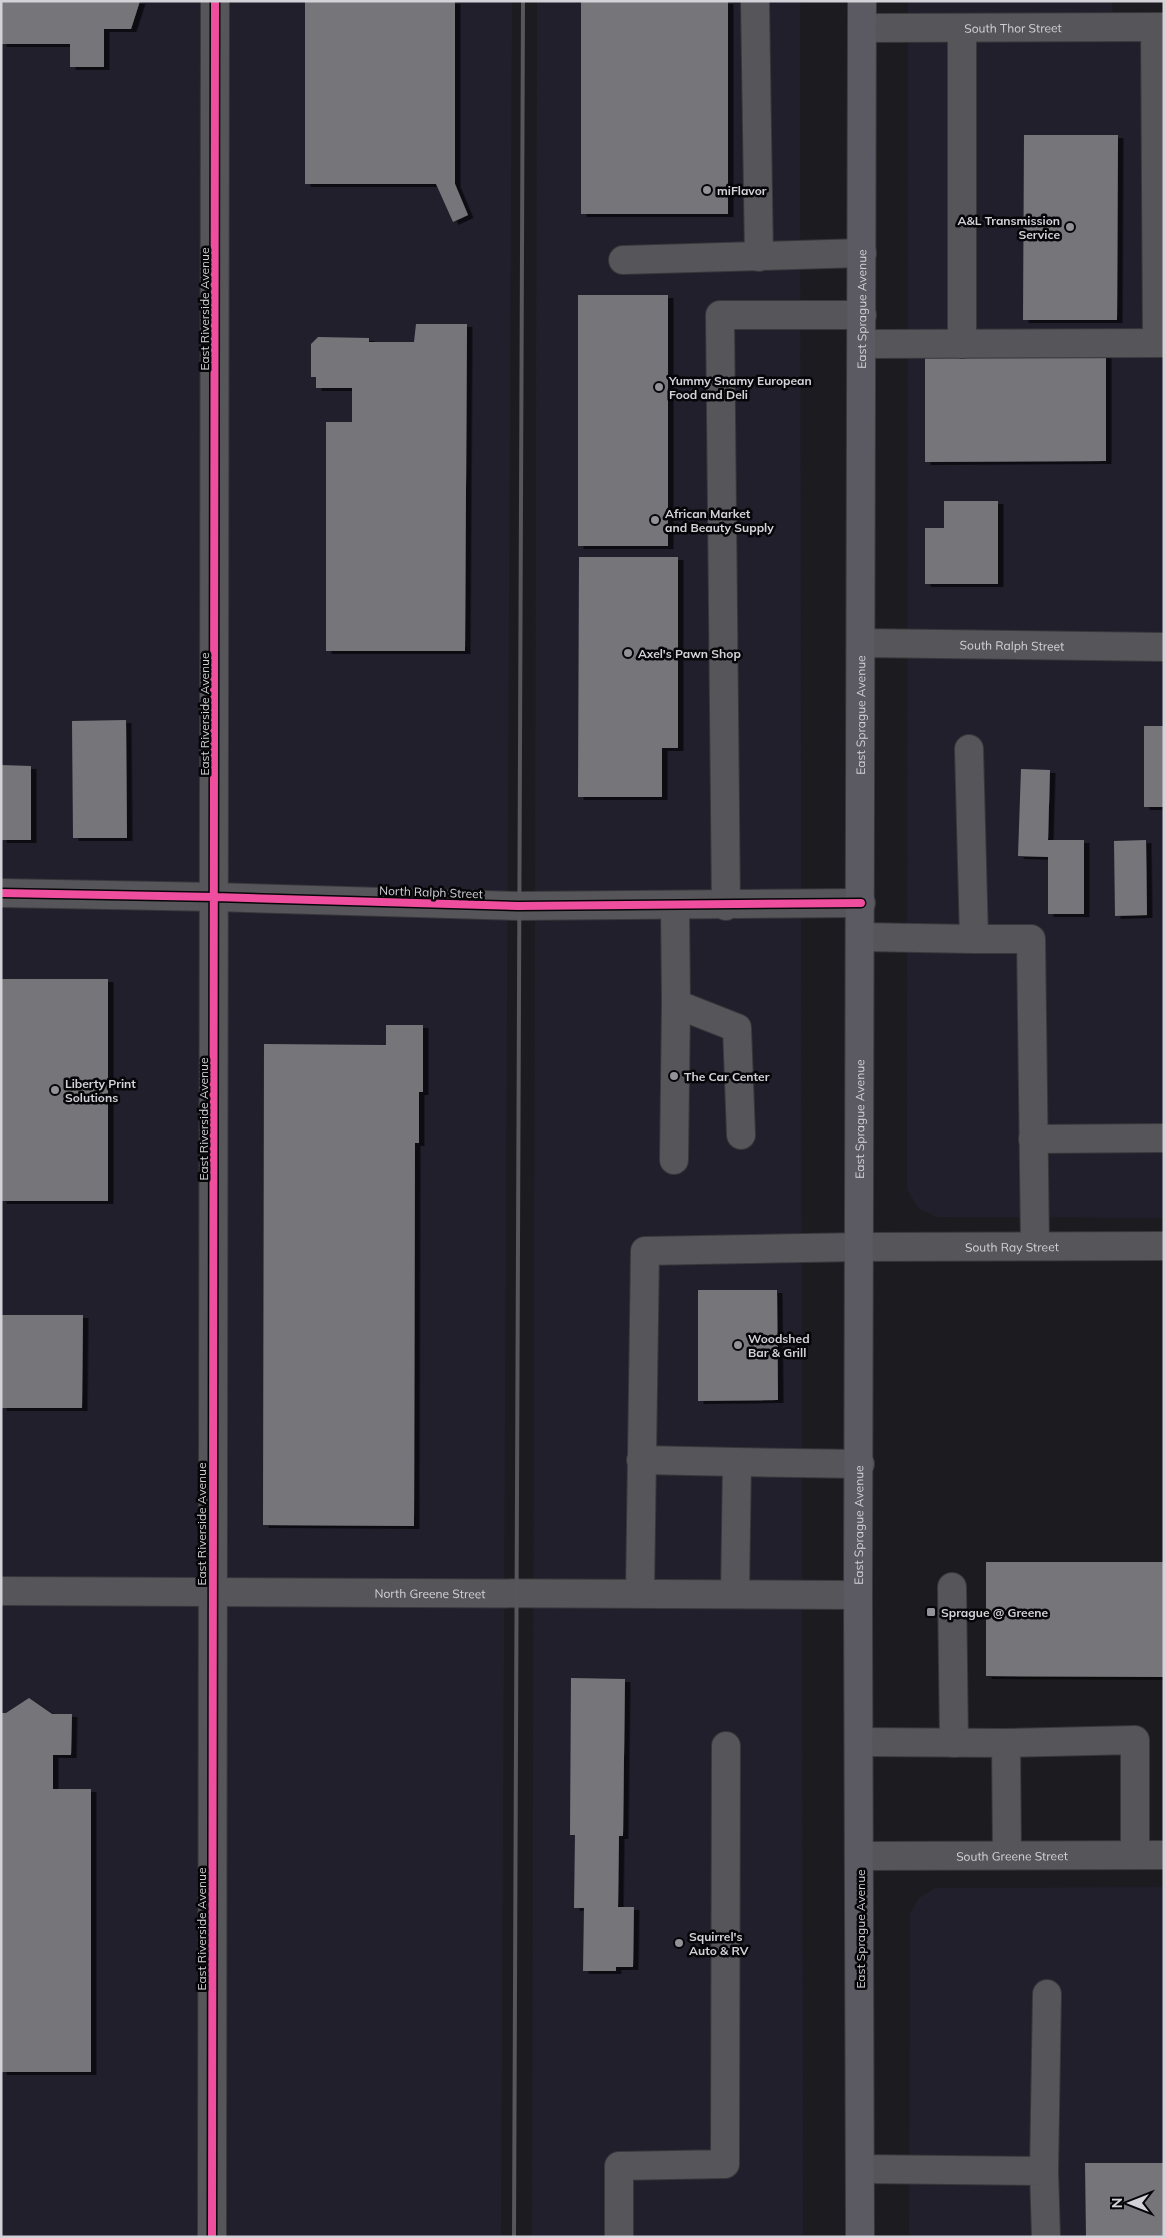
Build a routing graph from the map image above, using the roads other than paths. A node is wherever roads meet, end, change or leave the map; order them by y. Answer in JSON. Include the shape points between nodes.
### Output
{"nodes":[{"id":1,"x":215,"y":1,"type":"edge"},
{"id":2,"x":755,"y":1,"type":"edge"},
{"id":3,"x":862,"y":14,"type":"edge"},
{"id":4,"x":1159,"y":27,"type":"edge"},
{"id":5,"x":962,"y":28,"type":"junction"},
{"id":6,"x":862,"y":252,"type":"junction"},
{"id":7,"x":759,"y":257,"type":"junction"},
{"id":8,"x":623,"y":260,"type":"dead end"},
{"id":9,"x":862,"y":314,"type":"junction"},
{"id":10,"x":1160,"y":343,"type":"edge"},
{"id":11,"x":862,"y":344,"type":"junction"},
{"id":12,"x":962,"y":344,"type":"junction"},
{"id":13,"x":861,"y":643,"type":"junction"},
{"id":14,"x":1164,"y":647,"type":"edge"},
{"id":15,"x":969,"y":749,"type":"dead end"},
{"id":16,"x":1,"y":893,"type":"edge"},
{"id":17,"x":215,"y":896,"type":"junction"},
{"id":18,"x":861,"y":903,"type":"junction"},
{"id":19,"x":675,"y":905,"type":"junction"},
{"id":20,"x":726,"y":906,"type":"junction"},
{"id":21,"x":861,"y":937,"type":"junction"},
{"id":22,"x":974,"y":939,"type":"junction"},
{"id":23,"x":676,"y":1004,"type":"junction"},
{"id":24,"x":741,"y":1135,"type":"dead end"},
{"id":25,"x":1164,"y":1138,"type":"edge"},
{"id":26,"x":1033,"y":1139,"type":"junction"},
{"id":27,"x":674,"y":1160,"type":"dead end"},
{"id":28,"x":1035,"y":1246,"type":"junction"},
{"id":29,"x":1164,"y":1246,"type":"edge"},
{"id":30,"x":860,"y":1247,"type":"junction"},
{"id":31,"x":641,"y":1460,"type":"junction"},
{"id":32,"x":736,"y":1462,"type":"junction"},
{"id":33,"x":860,"y":1464,"type":"junction"},
{"id":34,"x":952,"y":1587,"type":"dead end"},
{"id":35,"x":1,"y":1591,"type":"edge"},
{"id":36,"x":212,"y":1591,"type":"junction"},
{"id":37,"x":640,"y":1593,"type":"junction"},
{"id":38,"x":734,"y":1594,"type":"junction"},
{"id":39,"x":858,"y":1595,"type":"junction"},
{"id":40,"x":860,"y":1742,"type":"junction"},
{"id":41,"x":954,"y":1743,"type":"junction"},
{"id":42,"x":1006,"y":1743,"type":"junction"},
{"id":43,"x":726,"y":1746,"type":"dead end"},
{"id":44,"x":1164,"y":1855,"type":"edge"},
{"id":45,"x":860,"y":1856,"type":"junction"},
{"id":46,"x":1007,"y":1856,"type":"junction"},
{"id":47,"x":1135,"y":1856,"type":"junction"},
{"id":48,"x":1047,"y":1994,"type":"dead end"},
{"id":49,"x":860,"y":2169,"type":"junction"},
{"id":50,"x":1044,"y":2171,"type":"junction"},
{"id":51,"x":212,"y":2237,"type":"edge"},
{"id":52,"x":619,"y":2237,"type":"edge"},
{"id":53,"x":860,"y":2237,"type":"edge"},
{"id":54,"x":1046,"y":2237,"type":"edge"}],
"edges":[{"from":1,"to":17,"type":"street","name":"East Riverside Avenue"},
{"from":2,"to":7,"type":"street"},
{"from":3,"to":5,"type":"street","name":"South Thor Street"},
{"from":3,"to":6,"type":"main road","name":"East Sprague Avenue"},
{"from":4,"to":5,"type":"street","name":"South Thor Street"},
{"from":4,"to":10,"type":"street"},
{"from":5,"to":12,"type":"street"},
{"from":6,"to":7,"type":"street"},
{"from":6,"to":9,"type":"main road","name":"East Sprague Avenue"},
{"from":7,"to":8,"type":"street"},
{"from":9,"to":11,"type":"main road","name":"East Sprague Avenue"},
{"from":9,"to":20,"type":"street","via":[[720,314]]},
{"from":10,"to":12,"type":"street"},
{"from":11,"to":12,"type":"street"},
{"from":11,"to":13,"type":"main road","name":"East Sprague Avenue"},
{"from":13,"to":14,"type":"street","name":"South Ralph Street"},
{"from":13,"to":18,"type":"main road","name":"East Sprague Avenue"},
{"from":15,"to":22,"type":"street"},
{"from":16,"to":17,"type":"street","name":"North Ralph Street"},
{"from":17,"to":19,"type":"street","name":"North Ralph Street","via":[[518,906]]},
{"from":17,"to":36,"type":"street","name":"East Riverside Avenue"},
{"from":18,"to":20,"type":"street","name":"North Ralph Street"},
{"from":18,"to":21,"type":"main road","name":"East Sprague Avenue"},
{"from":19,"to":20,"type":"street","name":"North Ralph Street"},
{"from":19,"to":23,"type":"street"},
{"from":21,"to":22,"type":"street"},
{"from":21,"to":30,"type":"main road","name":"East Sprague Avenue"},
{"from":22,"to":26,"type":"street","via":[[1031,940]]},
{"from":23,"to":24,"type":"street","via":[[737,1028]]},
{"from":23,"to":27,"type":"street"},
{"from":25,"to":26,"type":"street"},
{"from":26,"to":28,"type":"street"},
{"from":28,"to":29,"type":"street","name":"South Ray Street"},
{"from":28,"to":30,"type":"street","name":"South Ray Street"},
{"from":30,"to":31,"type":"street","name":"South Ray Street","via":[[645,1251]]},
{"from":30,"to":33,"type":"main road","name":"East Sprague Avenue"},
{"from":31,"to":32,"type":"street"},
{"from":31,"to":37,"type":"street"},
{"from":32,"to":33,"type":"street"},
{"from":32,"to":38,"type":"street"},
{"from":33,"to":39,"type":"main road","name":"East Sprague Avenue"},
{"from":34,"to":41,"type":"street"},
{"from":35,"to":36,"type":"street","name":"North Greene Street"},
{"from":36,"to":37,"type":"street","name":"North Greene Street"},
{"from":36,"to":51,"type":"street","name":"East Riverside Avenue"},
{"from":37,"to":38,"type":"street","name":"North Greene Street"},
{"from":38,"to":39,"type":"street","name":"North Greene Street"},
{"from":39,"to":40,"type":"main road","name":"East Sprague Avenue"},
{"from":40,"to":41,"type":"street"},
{"from":40,"to":45,"type":"main road","name":"East Sprague Avenue"},
{"from":41,"to":42,"type":"street"},
{"from":42,"to":46,"type":"street"},
{"from":42,"to":47,"type":"street","via":[[1135,1740]]},
{"from":43,"to":52,"type":"street","via":[[725,2164],[619,2166]]},
{"from":44,"to":47,"type":"street","name":"South Greene Street"},
{"from":45,"to":46,"type":"street","name":"South Greene Street"},
{"from":45,"to":49,"type":"main road","name":"East Sprague Avenue"},
{"from":46,"to":47,"type":"street","name":"South Greene Street"},
{"from":48,"to":50,"type":"street"},
{"from":49,"to":50,"type":"street"},
{"from":49,"to":53,"type":"main road","name":"East Sprague Avenue"},
{"from":50,"to":54,"type":"street"}]}
